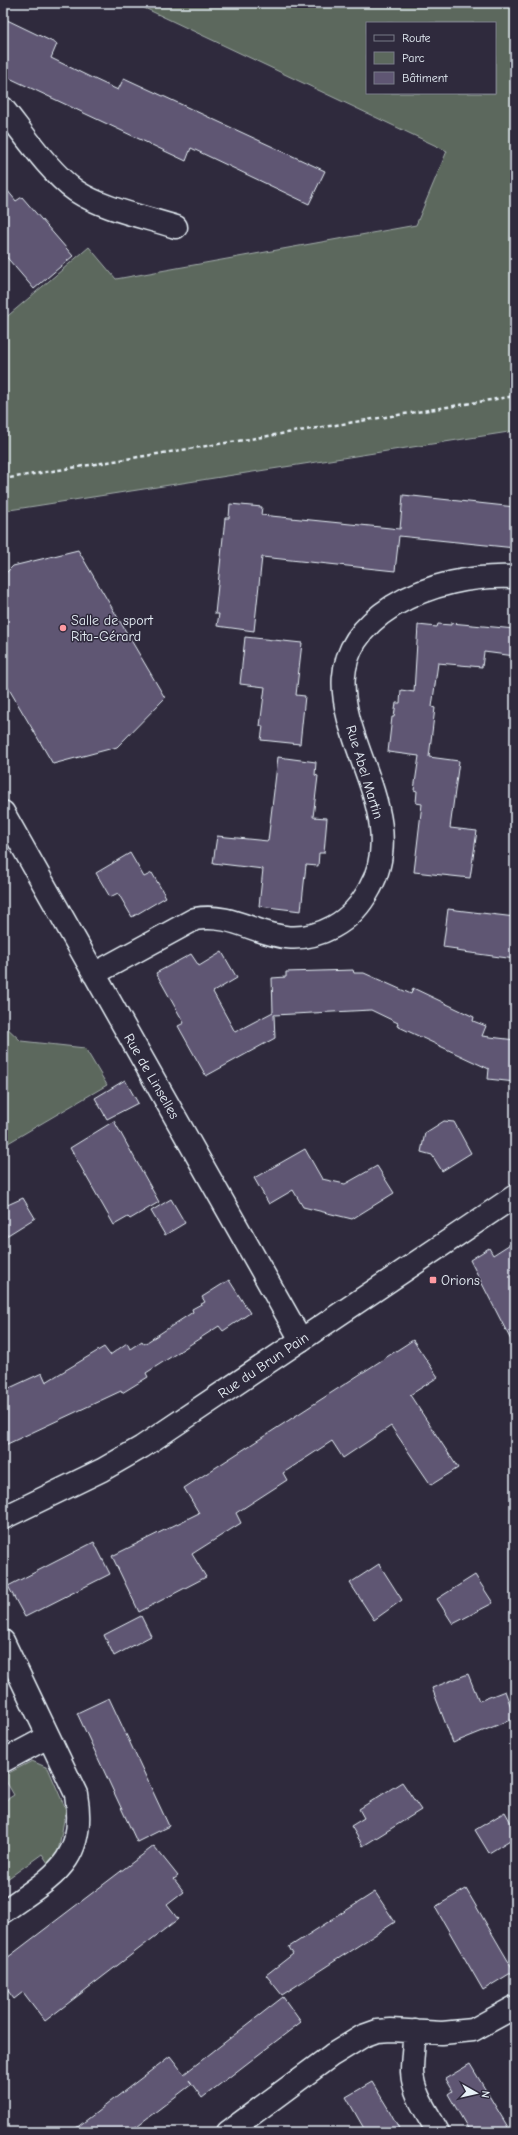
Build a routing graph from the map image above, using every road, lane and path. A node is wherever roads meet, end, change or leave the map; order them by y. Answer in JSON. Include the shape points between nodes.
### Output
{"nodes":[{"id":1,"x":3,"y":108,"type":"edge"},
{"id":2,"x":176,"y":227,"type":"dead end"},
{"id":3,"x":515,"y":396,"type":"edge"},
{"id":4,"x":3,"y":478,"type":"edge"},
{"id":5,"x":515,"y":577,"type":"edge"},
{"id":6,"x":3,"y":812,"type":"edge"},
{"id":7,"x":94,"y":974,"type":"junction"},
{"id":8,"x":515,"y":1196,"type":"edge"},
{"id":9,"x":301,"y":1340,"type":"junction"},
{"id":10,"x":3,"y":1518,"type":"edge"},
{"id":11,"x":3,"y":1641,"type":"edge"},
{"id":12,"x":48,"y":1737,"type":"junction"},
{"id":13,"x":3,"y":1761,"type":"edge"},
{"id":14,"x":3,"y":1912,"type":"edge"},
{"id":15,"x":515,"y":2007,"type":"edge"},
{"id":16,"x":415,"y":2031,"type":"junction"},
{"id":17,"x":228,"y":2132,"type":"edge"},
{"id":18,"x":438,"y":2132,"type":"edge"}],
"edges":[{"from":1,"to":2,"type":"street","via":[[51,167],[76,191],[95,200]]},
{"from":3,"to":4,"type":"path"},
{"from":5,"to":7,"type":"street","name":"Rue Abel Martin","via":[[477,577],[427,590],[405,599],[372,622],[349,656],[344,673],[345,704],[378,806],[382,841],[375,880],[349,917],[317,934],[300,938],[283,938],[222,918],[209,916],[195,919]]},
{"from":6,"to":7,"type":"street","name":"Rue de Linselles"},
{"from":7,"to":9,"type":"street","name":"Rue de Linselles"},
{"from":8,"to":9,"type":"street","name":"Rue du Brun Pain"},
{"from":9,"to":10,"type":"street","name":"Rue du Brun Pain","via":[[122,1459]]},
{"from":11,"to":12,"type":"street"},
{"from":12,"to":13,"type":"street"},
{"from":12,"to":14,"type":"street","via":[[76,1794],[80,1814],[78,1835],[68,1858],[57,1873]]},
{"from":15,"to":16,"type":"street","via":[[473,2030],[442,2033]]},
{"from":16,"to":17,"type":"street","via":[[377,2032],[363,2036]]},
{"from":16,"to":18,"type":"street","via":[[412,2072],[414,2084],[419,2099]]}]}
